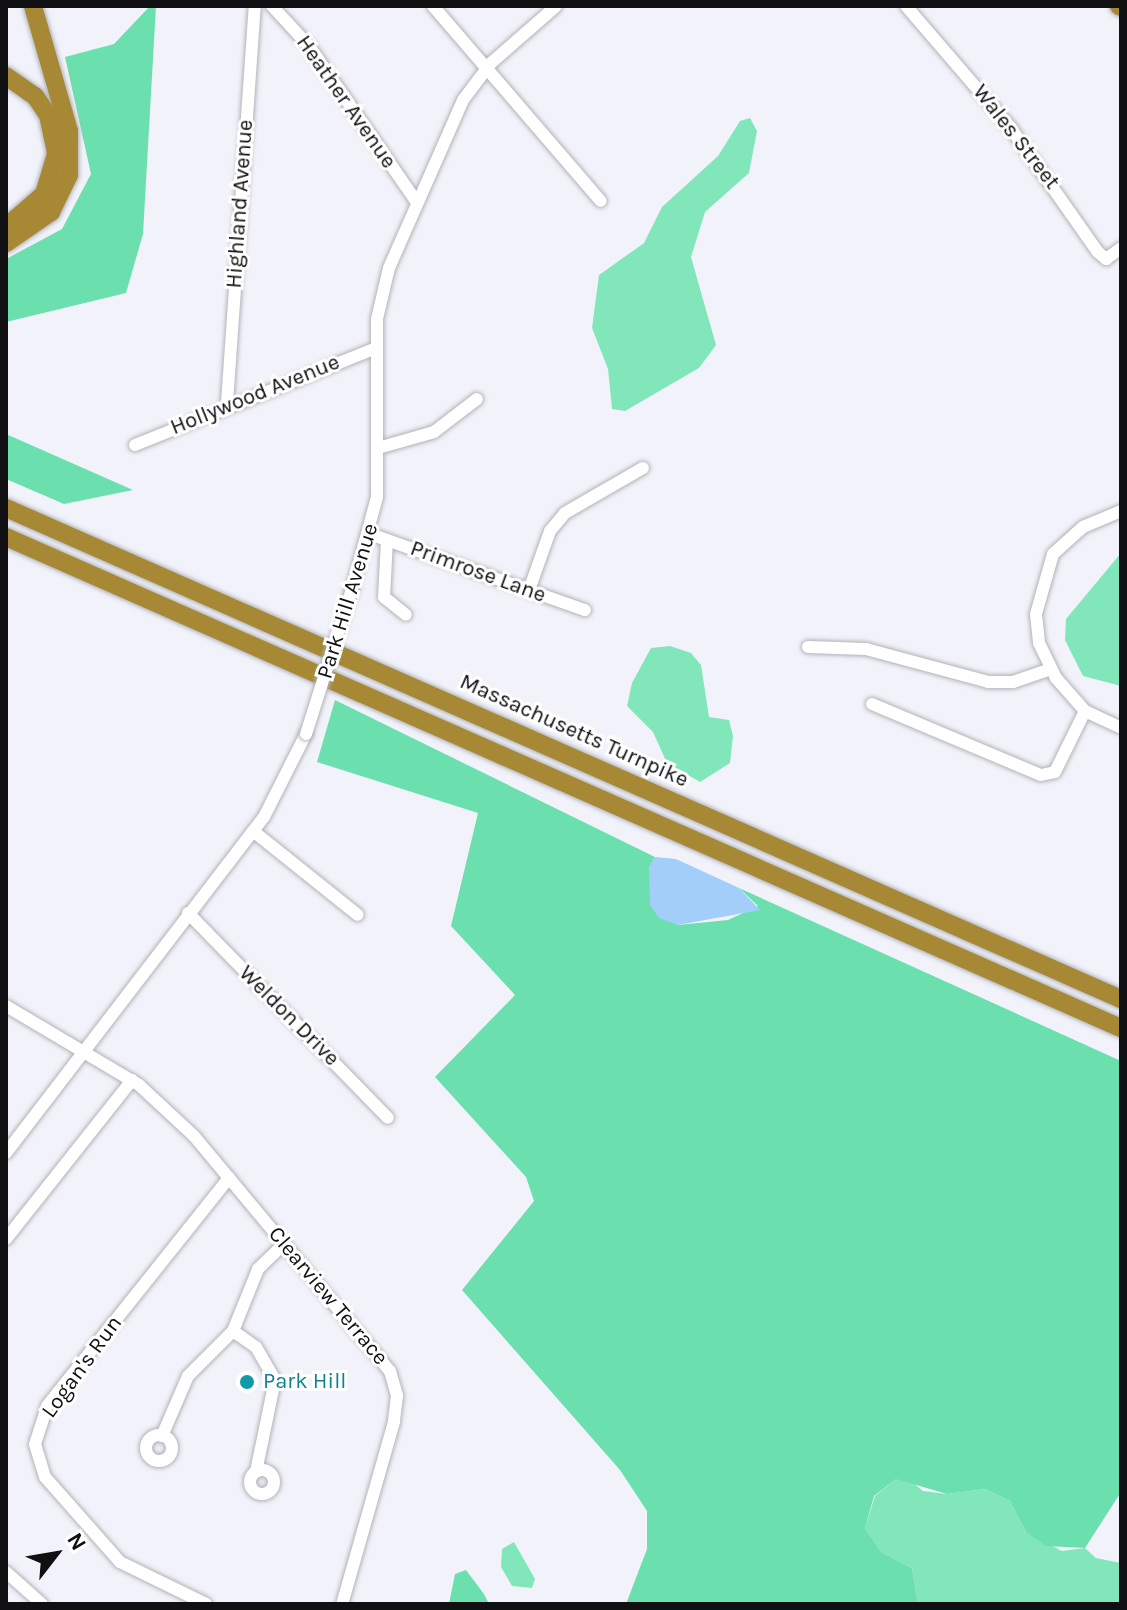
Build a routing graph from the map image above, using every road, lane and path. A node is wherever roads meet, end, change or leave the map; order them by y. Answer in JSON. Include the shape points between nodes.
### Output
{"nodes":[{"id":1,"x":33,"y":6,"type":"edge"},
{"id":2,"x":255,"y":6,"type":"edge"},
{"id":3,"x":272,"y":6,"type":"edge"},
{"id":4,"x":433,"y":6,"type":"edge"},
{"id":5,"x":556,"y":6,"type":"edge"},
{"id":6,"x":906,"y":6,"type":"edge"},
{"id":7,"x":485,"y":70,"type":"junction"},
{"id":8,"x":6,"y":76,"type":"edge"},
{"id":9,"x":416,"y":201,"type":"junction"},
{"id":10,"x":601,"y":201,"type":"dead end"},
{"id":11,"x":6,"y":227,"type":"edge"},
{"id":12,"x":6,"y":243,"type":"edge"},
{"id":13,"x":1121,"y":248,"type":"edge"},
{"id":14,"x":376,"y":348,"type":"junction"},
{"id":15,"x":477,"y":399,"type":"dead end"},
{"id":16,"x":227,"y":403,"type":"junction"},
{"id":17,"x":135,"y":445,"type":"dead end"},
{"id":18,"x":378,"y":448,"type":"junction"},
{"id":19,"x":643,"y":468,"type":"dead end"},
{"id":20,"x":6,"y":508,"type":"edge"},
{"id":21,"x":1121,"y":511,"type":"edge"},
{"id":22,"x":370,"y":534,"type":"junction"},
{"id":23,"x":6,"y":537,"type":"edge"},
{"id":24,"x":387,"y":540,"type":"junction"},
{"id":25,"x":529,"y":590,"type":"junction"},
{"id":26,"x":585,"y":610,"type":"dead end"},
{"id":27,"x":406,"y":615,"type":"dead end"},
{"id":28,"x":808,"y":647,"type":"dead end"},
{"id":29,"x":1051,"y":669,"type":"junction"},
{"id":30,"x":872,"y":704,"type":"dead end"},
{"id":31,"x":1085,"y":711,"type":"junction"},
{"id":32,"x":1121,"y":728,"type":"edge"},
{"id":33,"x":253,"y":831,"type":"junction"},
{"id":34,"x":188,"y":913,"type":"junction"},
{"id":35,"x":358,"y":915,"type":"dead end"},
{"id":36,"x":1121,"y":999,"type":"edge"},
{"id":37,"x":6,"y":1006,"type":"edge"},
{"id":38,"x":1121,"y":1028,"type":"edge"},
{"id":39,"x":83,"y":1047,"type":"junction"},
{"id":40,"x":132,"y":1080,"type":"junction"},
{"id":41,"x":388,"y":1118,"type":"dead end"},
{"id":42,"x":6,"y":1153,"type":"edge"},
{"id":43,"x":229,"y":1178,"type":"junction"},
{"id":44,"x":6,"y":1239,"type":"edge"},
{"id":45,"x":285,"y":1243,"type":"junction"},
{"id":46,"x":233,"y":1331,"type":"junction"},
{"id":47,"x":162,"y":1436,"type":"dead end"},
{"id":48,"x":256,"y":1472,"type":"dead end"},
{"id":49,"x":6,"y":1572,"type":"edge"},
{"id":50,"x":42,"y":1604,"type":"edge"},
{"id":51,"x":206,"y":1604,"type":"edge"},
{"id":52,"x":342,"y":1604,"type":"edge"}],
"edges":[{"from":1,"to":12,"type":"highway","via":[[69,131],[69,175],[51,212]]},
{"from":2,"to":16,"type":"street","name":"Highland Avenue"},
{"from":3,"to":9,"type":"street","name":"Heather Avenue","via":[[309,46]]},
{"from":4,"to":7,"type":"street"},
{"from":5,"to":7,"type":"street","name":"Park Hill Avenue"},
{"from":6,"to":13,"type":"street","name":"Wales Street","via":[[1018,137],[1098,252],[1106,259]]},
{"from":7,"to":9,"type":"street","name":"Park Hill Avenue","via":[[451,121]]},
{"from":7,"to":10,"type":"street"},
{"from":8,"to":11,"type":"highway","via":[[35,96],[48,115],[56,154],[44,194]]},
{"from":9,"to":14,"type":"street","name":"Park Hill Avenue","via":[[380,296]]},
{"from":14,"to":16,"type":"street","name":"Hollywood Avenue"},
{"from":14,"to":18,"type":"street","name":"Park Hill Avenue"},
{"from":15,"to":18,"type":"street","via":[[434,432]]},
{"from":16,"to":17,"type":"street","name":"Hollywood Avenue"},
{"from":18,"to":22,"type":"street","name":"Park Hill Avenue"},
{"from":19,"to":25,"type":"street","via":[[565,513],[550,531]]},
{"from":20,"to":36,"type":"highway","name":"Massachusetts Turnpike"},
{"from":21,"to":29,"type":"street","via":[[1071,535],[1048,564],[1036,614]]},
{"from":22,"to":24,"type":"street","name":"Primrose Lane"},
{"from":22,"to":33,"type":"street","name":"Park Hill Avenue","bridge":true,"via":[[306,734],[291,772]]},
{"from":23,"to":38,"type":"highway"},
{"from":24,"to":25,"type":"street","name":"Primrose Lane"},
{"from":24,"to":27,"type":"street","via":[[384,597]]},
{"from":25,"to":26,"type":"street","name":"Primrose Lane"},
{"from":28,"to":29,"type":"street","via":[[892,654],[988,682],[1013,682]]},
{"from":29,"to":31,"type":"street"},
{"from":30,"to":31,"type":"street","via":[[1044,776],[1055,772]]},
{"from":31,"to":32,"type":"street"},
{"from":33,"to":34,"type":"street","name":"Park Hill Avenue"},
{"from":33,"to":35,"type":"street"},
{"from":34,"to":39,"type":"street","name":"Park Hill Avenue"},
{"from":34,"to":41,"type":"street","name":"Weldon Drive"},
{"from":37,"to":39,"type":"street","name":"Clearview Terrace"},
{"from":39,"to":40,"type":"street","name":"Clearview Terrace"},
{"from":39,"to":42,"type":"street","name":"Park Hill Avenue"},
{"from":40,"to":43,"type":"street","name":"Clearview Terrace"},
{"from":40,"to":44,"type":"street"},
{"from":43,"to":45,"type":"street","name":"Clearview Terrace"},
{"from":43,"to":51,"type":"street","name":"Logan's Run","via":[[47,1406],[35,1444],[45,1477],[120,1562]]},
{"from":45,"to":46,"type":"street","via":[[258,1269]]},
{"from":45,"to":52,"type":"street","name":"Clearview Terrace","via":[[379,1352],[397,1396]]},
{"from":46,"to":47,"type":"street","via":[[188,1376]]},
{"from":46,"to":48,"type":"street","via":[[256,1347],[275,1380]]},
{"from":49,"to":50,"type":"street"}]}
